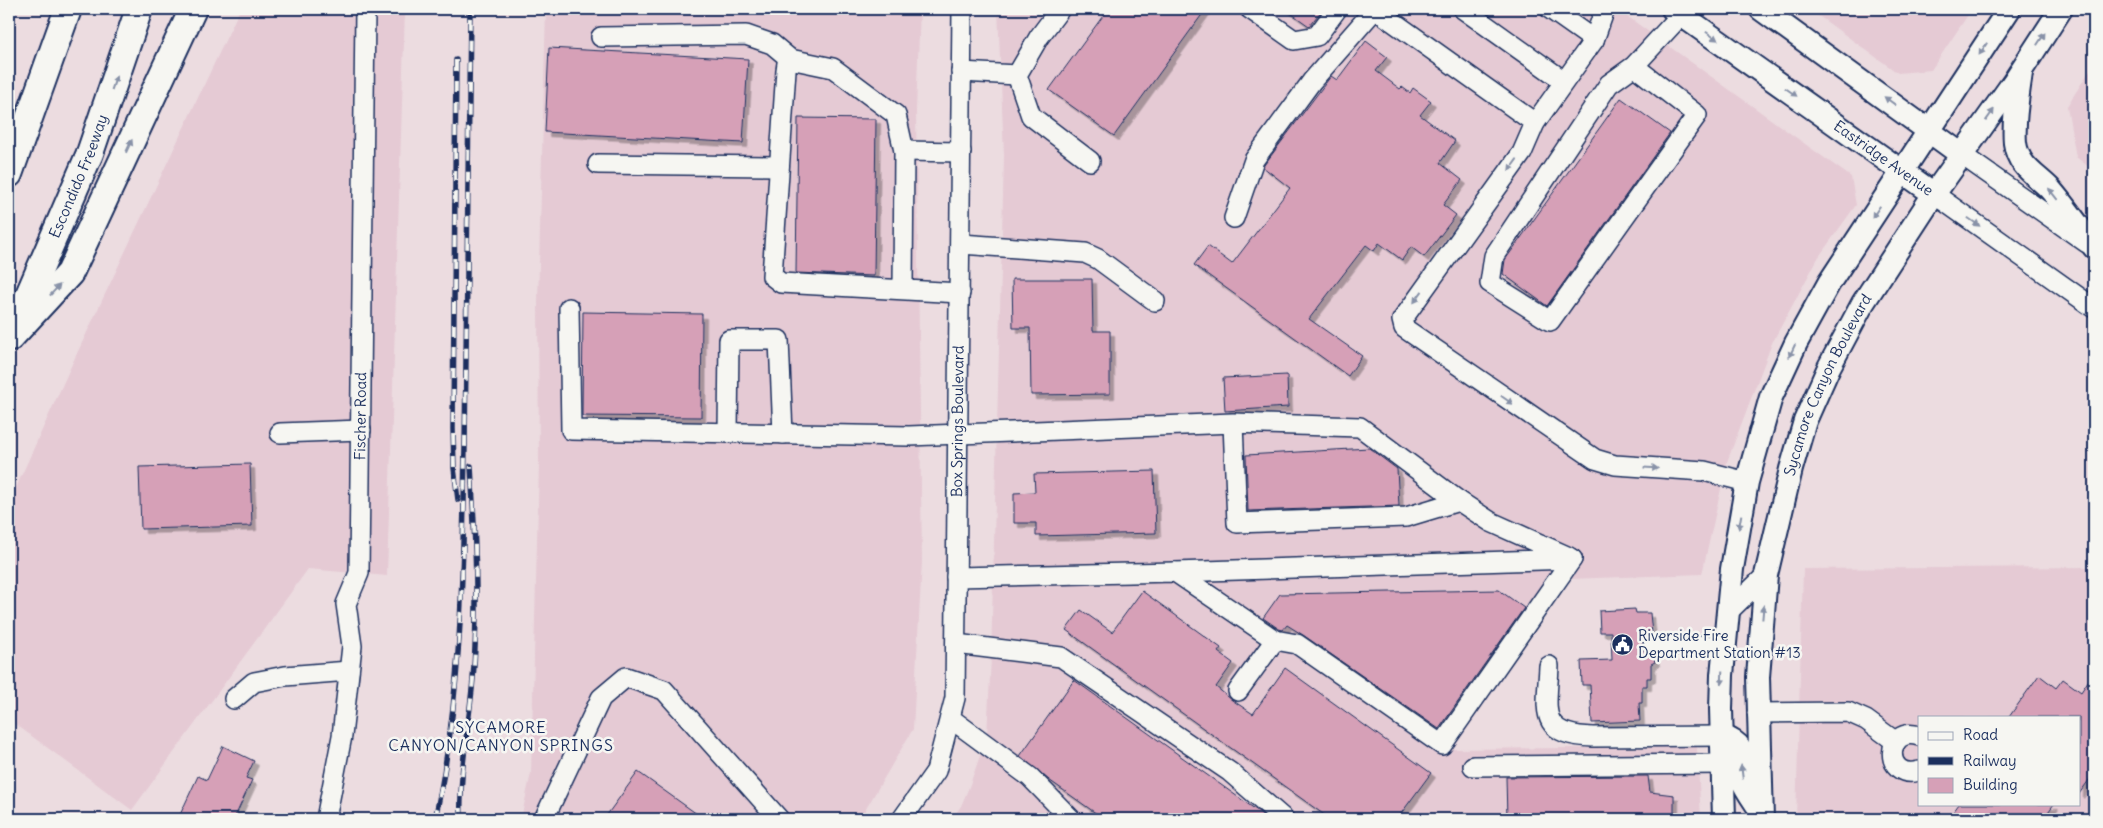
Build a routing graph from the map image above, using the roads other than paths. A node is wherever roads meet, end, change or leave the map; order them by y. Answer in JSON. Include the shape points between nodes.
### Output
{"nodes":[{"id":1,"x":53,"y":9,"type":"edge"},
{"id":2,"x":68,"y":9,"type":"edge"},
{"id":3,"x":139,"y":9,"type":"edge"},
{"id":4,"x":193,"y":9,"type":"edge"},
{"id":5,"x":365,"y":9,"type":"edge"},
{"id":6,"x":962,"y":9,"type":"edge"},
{"id":7,"x":1060,"y":9,"type":"edge"},
{"id":8,"x":1250,"y":9,"type":"edge"},
{"id":9,"x":1337,"y":9,"type":"edge"},
{"id":10,"x":1463,"y":9,"type":"edge"},
{"id":11,"x":1550,"y":9,"type":"edge"},
{"id":12,"x":1604,"y":9,"type":"edge"},
{"id":13,"x":1761,"y":9,"type":"edge"},
{"id":14,"x":2010,"y":9,"type":"edge"},
{"id":15,"x":2061,"y":9,"type":"edge"},
{"id":16,"x":1677,"y":12,"type":"edge"},
{"id":17,"x":601,"y":37,"type":"dead end"},
{"id":18,"x":1594,"y":40,"type":"junction"},
{"id":19,"x":790,"y":59,"type":"junction"},
{"id":20,"x":1634,"y":66,"type":"junction"},
{"id":21,"x":2021,"y":70,"type":"junction"},
{"id":22,"x":961,"y":72,"type":"junction"},
{"id":23,"x":1017,"y":75,"type":"junction"},
{"id":24,"x":1564,"y":81,"type":"junction"},
{"id":25,"x":1536,"y":123,"type":"junction"},
{"id":26,"x":1929,"y":130,"type":"junction"},
{"id":27,"x":904,"y":150,"type":"junction"},
{"id":28,"x":960,"y":152,"type":"junction"},
{"id":29,"x":1962,"y":155,"type":"junction"},
{"id":30,"x":1090,"y":161,"type":"dead end"},
{"id":31,"x":598,"y":164,"type":"dead end"},
{"id":32,"x":779,"y":166,"type":"junction"},
{"id":33,"x":1902,"y":170,"type":"junction"},
{"id":34,"x":9,"y":173,"type":"edge"},
{"id":35,"x":1934,"y":194,"type":"junction"},
{"id":36,"x":1234,"y":218,"type":"dead end"},
{"id":37,"x":961,"y":244,"type":"junction"},
{"id":38,"x":2094,"y":247,"type":"edge"},
{"id":39,"x":903,"y":289,"type":"junction"},
{"id":40,"x":960,"y":292,"type":"junction"},
{"id":41,"x":1155,"y":301,"type":"dead end"},
{"id":42,"x":569,"y":308,"type":"dead end"},
{"id":43,"x":2094,"y":308,"type":"edge"},
{"id":44,"x":9,"y":339,"type":"edge"},
{"id":45,"x":1233,"y":423,"type":"junction"},
{"id":46,"x":361,"y":430,"type":"junction"},
{"id":47,"x":280,"y":433,"type":"dead end"},
{"id":48,"x":728,"y":433,"type":"junction"},
{"id":49,"x":958,"y":433,"type":"junction"},
{"id":50,"x":783,"y":434,"type":"junction"},
{"id":51,"x":1747,"y":482,"type":"junction"},
{"id":52,"x":1459,"y":501,"type":"junction"},
{"id":53,"x":1572,"y":559,"type":"junction"},
{"id":54,"x":1175,"y":572,"type":"junction"},
{"id":55,"x":1766,"y":575,"type":"junction"},
{"id":56,"x":956,"y":577,"type":"junction"},
{"id":57,"x":1728,"y":612,"type":"junction"},
{"id":58,"x":1275,"y":640,"type":"junction"},
{"id":59,"x":956,"y":644,"type":"junction"},
{"id":60,"x":1653,"y":645,"type":"dead end"},
{"id":61,"x":1724,"y":645,"type":"junction"},
{"id":62,"x":1550,"y":666,"type":"dead end"},
{"id":63,"x":349,"y":671,"type":"junction"},
{"id":64,"x":1238,"y":691,"type":"dead end"},
{"id":65,"x":234,"y":699,"type":"dead end"},
{"id":66,"x":1757,"y":713,"type":"junction"},
{"id":67,"x":950,"y":718,"type":"junction"},
{"id":68,"x":1722,"y":736,"type":"junction"},
{"id":69,"x":1918,"y":736,"type":"edge"},
{"id":70,"x":1896,"y":742,"type":"junction"},
{"id":71,"x":1722,"y":764,"type":"junction"},
{"id":72,"x":1473,"y":766,"type":"dead end"},
{"id":73,"x":1918,"y":771,"type":"edge"},
{"id":74,"x":1762,"y":816,"type":"edge"},
{"id":75,"x":326,"y":819,"type":"edge"},
{"id":76,"x":544,"y":819,"type":"edge"},
{"id":77,"x":779,"y":819,"type":"edge"},
{"id":78,"x":902,"y":819,"type":"edge"},
{"id":79,"x":1071,"y":819,"type":"edge"},
{"id":80,"x":1284,"y":819,"type":"edge"},
{"id":81,"x":1724,"y":819,"type":"edge"}],
"edges":[{"from":1,"to":34,"type":"highway"},
{"from":2,"to":34,"type":"highway"},
{"from":44,"to":3,"type":"highway","name":"Escondido Freeway","one_way":true,"via":[[90,153]]},
{"from":44,"to":4,"type":"highway","one_way":true,"via":[[70,273]]},
{"from":5,"to":46,"type":"street","name":"Fischer Road"},
{"from":6,"to":22,"type":"street","name":"Box Springs Boulevard"},
{"from":7,"to":23,"type":"street"},
{"from":8,"to":9,"type":"street","via":[[1294,40],[1317,36]]},
{"from":10,"to":24,"type":"street"},
{"from":11,"to":18,"type":"street"},
{"from":12,"to":18,"type":"street"},
{"from":26,"to":13,"type":"main road","one_way":true},
{"from":14,"to":26,"type":"main road","one_way":true},
{"from":21,"to":15,"type":"main road","name":"Sycamore Canyon Boulevard","one_way":true},
{"from":16,"to":20,"type":"street"},
{"from":16,"to":33,"type":"main road","name":"Eastridge Avenue","one_way":true},
{"from":17,"to":19,"type":"street","via":[[746,35],[772,44]]},
{"from":18,"to":24,"type":"street"},
{"from":19,"to":27,"type":"street","via":[[833,68],[894,113]]},
{"from":19,"to":32,"type":"street","via":[[786,70]]},
{"from":20,"to":20,"type":"street","via":[[1609,84],[1494,256],[1490,283],[1550,321],[1697,115]]},
{"from":29,"to":21,"type":"main road","name":"Sycamore Canyon Boulevard","one_way":true},
{"from":38,"to":21,"type":"main road","one_way":true,"via":[[2048,187],[2022,163],[2015,142]]},
{"from":22,"to":23,"type":"street"},
{"from":22,"to":28,"type":"street","name":"Box Springs Boulevard"},
{"from":23,"to":30,"type":"street","via":[[1031,116]]},
{"from":24,"to":25,"type":"street"},
{"from":25,"to":36,"type":"street","via":[[1375,9],[1312,81],[1254,160]]},
{"from":25,"to":51,"type":"street","one_way":true,"via":[[1522,153],[1402,320],[1404,328],[1595,459],[1615,466],[1704,471]]},
{"from":26,"to":29,"type":"main road"},
{"from":26,"to":33,"type":"main road"},
{"from":27,"to":28,"type":"street"},
{"from":27,"to":39,"type":"street"},
{"from":28,"to":37,"type":"street","name":"Box Springs Boulevard"},
{"from":29,"to":35,"type":"main road","name":"Sycamore Canyon Boulevard"},
{"from":29,"to":38,"type":"street"},
{"from":31,"to":32,"type":"street"},
{"from":32,"to":39,"type":"street","via":[[772,276],[776,280],[781,283]]},
{"from":33,"to":35,"type":"main road","name":"Eastridge Avenue"},
{"from":33,"to":51,"type":"main road","one_way":true,"via":[[1829,282],[1796,343],[1771,397]]},
{"from":35,"to":43,"type":"street","name":"Eastridge Avenue","one_way":true},
{"from":35,"to":55,"type":"main road","name":"Sycamore Canyon Boulevard","via":[[1863,303],[1816,394],[1790,469]]},
{"from":37,"to":40,"type":"street","name":"Box Springs Boulevard"},
{"from":37,"to":41,"type":"street","via":[[1085,253]]},
{"from":39,"to":40,"type":"street"},
{"from":40,"to":49,"type":"street","name":"Box Springs Boulevard"},
{"from":42,"to":48,"type":"street","via":[[571,430]]},
{"from":45,"to":49,"type":"street"},
{"from":45,"to":52,"type":"street","via":[[1360,427]]},
{"from":45,"to":52,"type":"street","via":[[1237,523],[1406,517]]},
{"from":46,"to":47,"type":"street"},
{"from":46,"to":63,"type":"street","name":"Fischer Road","via":[[359,573],[346,604],[352,646]]},
{"from":48,"to":50,"type":"street"},
{"from":48,"to":50,"type":"street","via":[[729,340],[779,340]]},
{"from":49,"to":50,"type":"street","via":[[909,436]]},
{"from":49,"to":56,"type":"street","name":"Box Springs Boulevard"},
{"from":51,"to":57,"type":"main road","one_way":true},
{"from":52,"to":53,"type":"street","via":[[1491,522]]},
{"from":53,"to":54,"type":"street"},
{"from":53,"to":58,"type":"street","via":[[1442,745],[1297,644]]},
{"from":54,"to":56,"type":"street"},
{"from":54,"to":58,"type":"street"},
{"from":55,"to":57,"type":"street"},
{"from":66,"to":55,"type":"main road","name":"Sycamore Canyon Boulevard","one_way":true},
{"from":56,"to":59,"type":"street","name":"Box Springs Boulevard"},
{"from":57,"to":61,"type":"main road"},
{"from":58,"to":64,"type":"street"},
{"from":59,"to":67,"type":"street","name":"Box Springs Boulevard","via":[[955,698]]},
{"from":59,"to":80,"type":"street","via":[[1061,657],[1230,772]]},
{"from":60,"to":61,"type":"street"},
{"from":61,"to":68,"type":"main road","one_way":true},
{"from":62,"to":68,"type":"street","via":[[1547,710],[1553,725],[1562,733],[1574,737]]},
{"from":63,"to":65,"type":"street","via":[[254,682]]},
{"from":63,"to":75,"type":"street","name":"Fischer Road","via":[[342,736]]},
{"from":66,"to":70,"type":"street","via":[[1848,712],[1866,720]]},
{"from":66,"to":74,"type":"main road","name":"Sycamore Canyon Boulevard"},
{"from":67,"to":78,"type":"street","name":"Box Springs Boulevard","via":[[936,771]]},
{"from":67,"to":79,"type":"street","via":[[1030,777]]},
{"from":68,"to":71,"type":"main road"},
{"from":74,"to":68,"type":"main road","one_way":true,"via":[[1741,776],[1740,749],[1736,741]]},
{"from":69,"to":70,"type":"street","via":[[1906,735]]},
{"from":70,"to":73,"type":"street","via":[[1892,754],[1896,765],[1907,772]]},
{"from":71,"to":72,"type":"street"},
{"from":71,"to":81,"type":"main road"},
{"from":76,"to":77,"type":"street","via":[[601,698],[626,677],[664,690]]}]}
